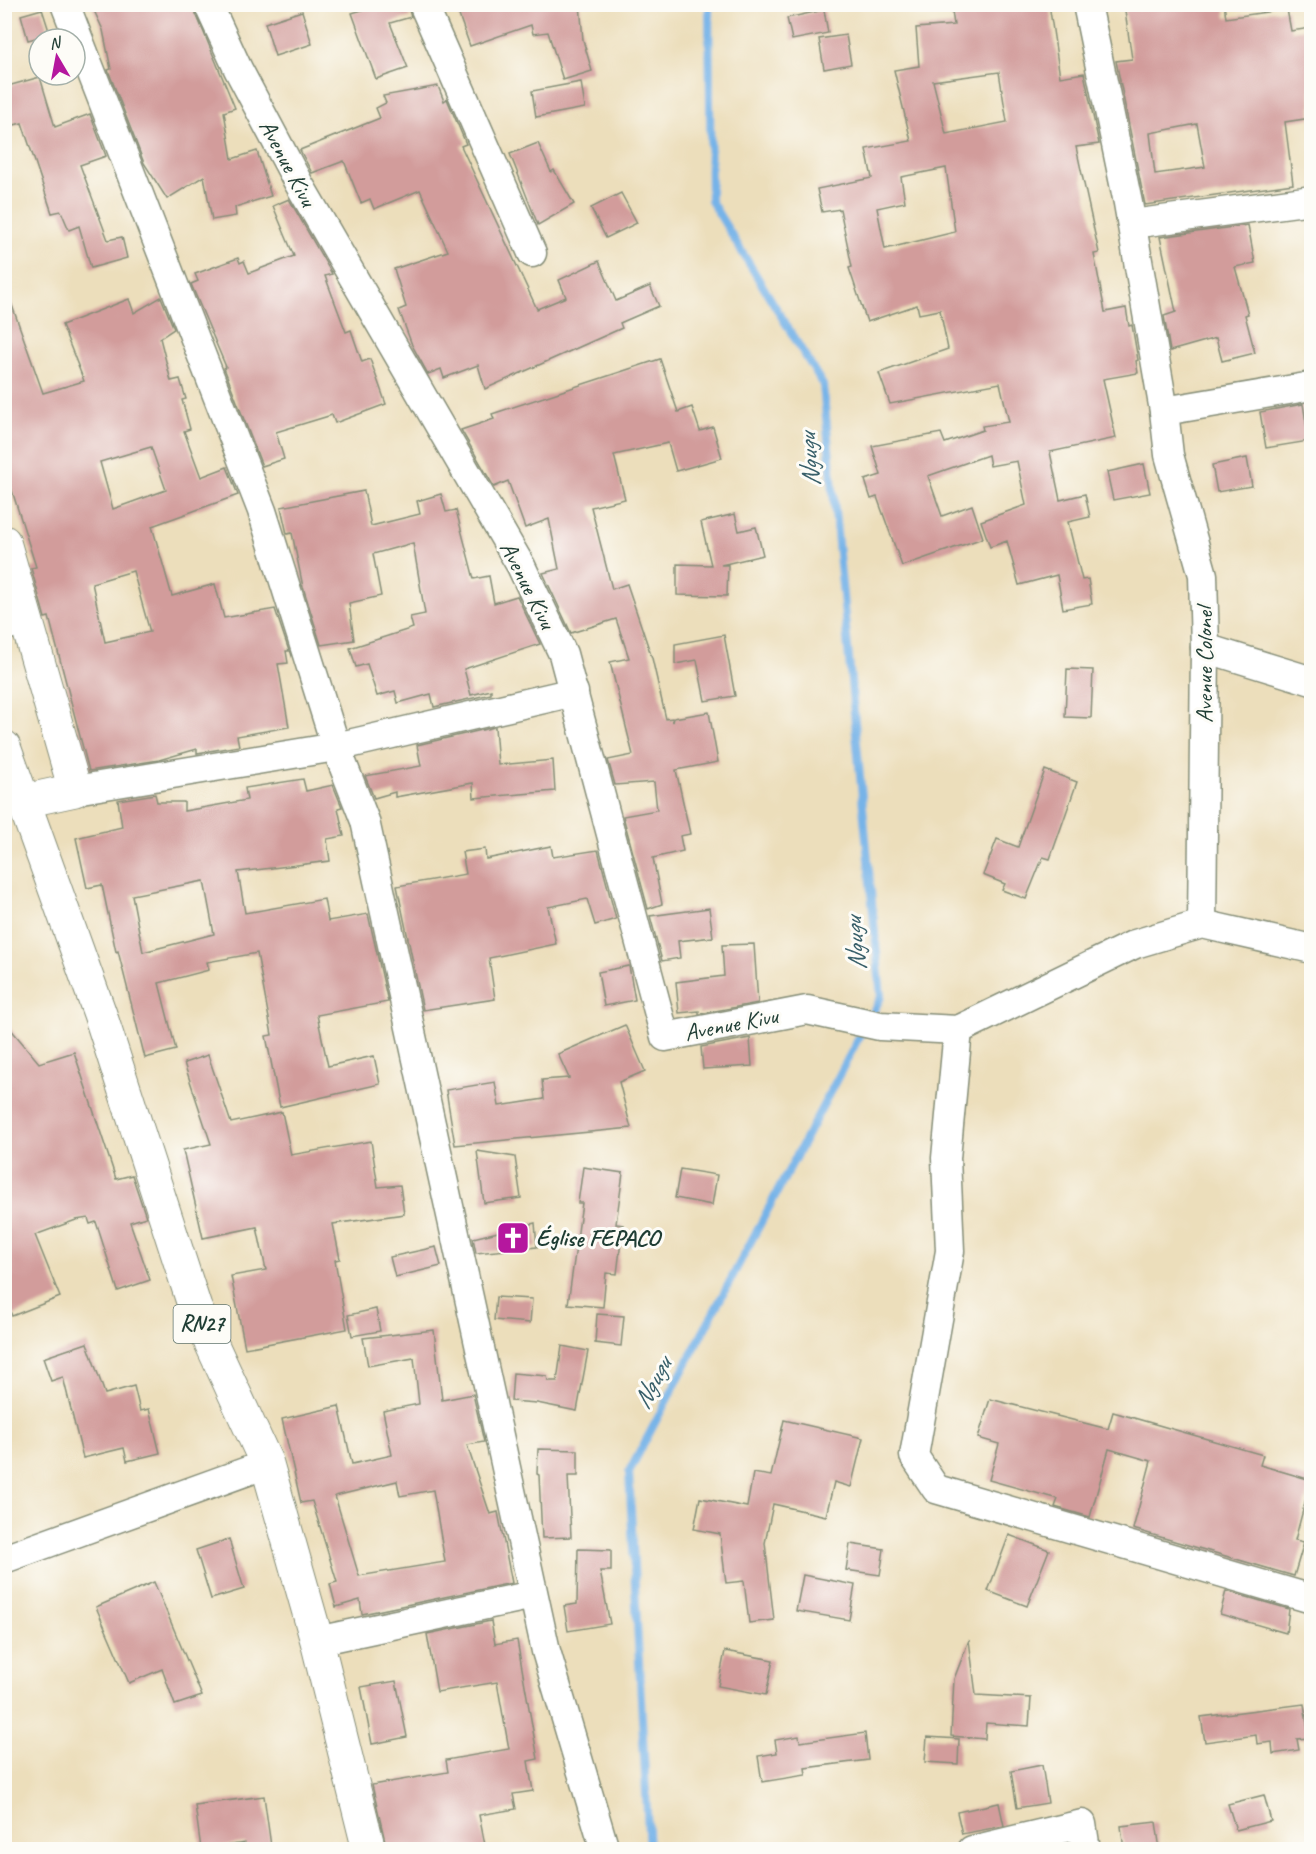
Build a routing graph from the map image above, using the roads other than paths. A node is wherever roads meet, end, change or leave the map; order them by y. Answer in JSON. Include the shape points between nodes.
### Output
{"nodes":[{"id":1,"x":65,"y":4,"type":"edge"},
{"id":2,"x":208,"y":4,"type":"edge"},
{"id":3,"x":423,"y":4,"type":"edge"},
{"id":4,"x":1087,"y":4,"type":"edge"},
{"id":5,"x":1311,"y":200,"type":"edge"},
{"id":6,"x":1132,"y":224,"type":"junction"},
{"id":7,"x":532,"y":253,"type":"dead end"},
{"id":8,"x":1311,"y":386,"type":"edge"},
{"id":9,"x":1164,"y":411,"type":"junction"},
{"id":10,"x":4,"y":542,"type":"edge"},
{"id":11,"x":15,"y":622,"type":"edge"},
{"id":12,"x":1206,"y":648,"type":"junction"},
{"id":13,"x":1311,"y":681,"type":"edge"},
{"id":14,"x":574,"y":692,"type":"junction"},
{"id":15,"x":4,"y":747,"type":"edge"},
{"id":16,"x":336,"y":747,"type":"junction"},
{"id":17,"x":75,"y":790,"type":"junction"},
{"id":18,"x":24,"y":801,"type":"junction"},
{"id":19,"x":1202,"y":924,"type":"junction"},
{"id":20,"x":1311,"y":949,"type":"edge"},
{"id":21,"x":958,"y":1030,"type":"junction"},
{"id":22,"x":267,"y":1464,"type":"junction"},
{"id":23,"x":4,"y":1559,"type":"edge"},
{"id":24,"x":533,"y":1595,"type":"junction"},
{"id":25,"x":1311,"y":1599,"type":"edge"},
{"id":26,"x":317,"y":1641,"type":"junction"},
{"id":27,"x":369,"y":1850,"type":"edge"},
{"id":28,"x":605,"y":1850,"type":"edge"},
{"id":29,"x":972,"y":1850,"type":"edge"},
{"id":30,"x":1086,"y":1850,"type":"edge"}],
"edges":[{"from":1,"to":16,"type":"street","via":[[262,511]]},
{"from":2,"to":14,"type":"street","name":"Avenue Kivu","via":[[298,184],[520,566],[563,654]]},
{"from":3,"to":7,"type":"street"},
{"from":4,"to":6,"type":"street","name":"Avenue Colonel"},
{"from":5,"to":6,"type":"street"},
{"from":6,"to":9,"type":"street","name":"Avenue Colonel"},
{"from":8,"to":9,"type":"street"},
{"from":9,"to":12,"type":"street","name":"Avenue Colonel","via":[[1169,455],[1203,575]]},
{"from":10,"to":11,"type":"main road"},
{"from":11,"to":17,"type":"main road"},
{"from":12,"to":13,"type":"street"},
{"from":12,"to":19,"type":"street","name":"Avenue Colonel"},
{"from":14,"to":16,"type":"street"},
{"from":14,"to":21,"type":"street","name":"Avenue Kivu","via":[[665,1037],[807,1010],[880,1026]]},
{"from":15,"to":18,"type":"main road","number":"RN27"},
{"from":16,"to":17,"type":"street"},
{"from":16,"to":24,"type":"street","via":[[365,821]]},
{"from":17,"to":18,"type":"main road"},
{"from":18,"to":22,"type":"main road","number":"RN27","via":[[100,1014],[195,1308]]},
{"from":19,"to":20,"type":"street"},
{"from":19,"to":21,"type":"street","via":[[1135,944]]},
{"from":21,"to":25,"type":"street","via":[[946,1158],[950,1251],[914,1456],[936,1489]]},
{"from":22,"to":23,"type":"street"},
{"from":22,"to":26,"type":"main road","number":"RN27"},
{"from":24,"to":26,"type":"street"},
{"from":24,"to":28,"type":"street"},
{"from":26,"to":27,"type":"main road","number":"RN27"},
{"from":29,"to":30,"type":"street","via":[[1082,1824]]}]}
